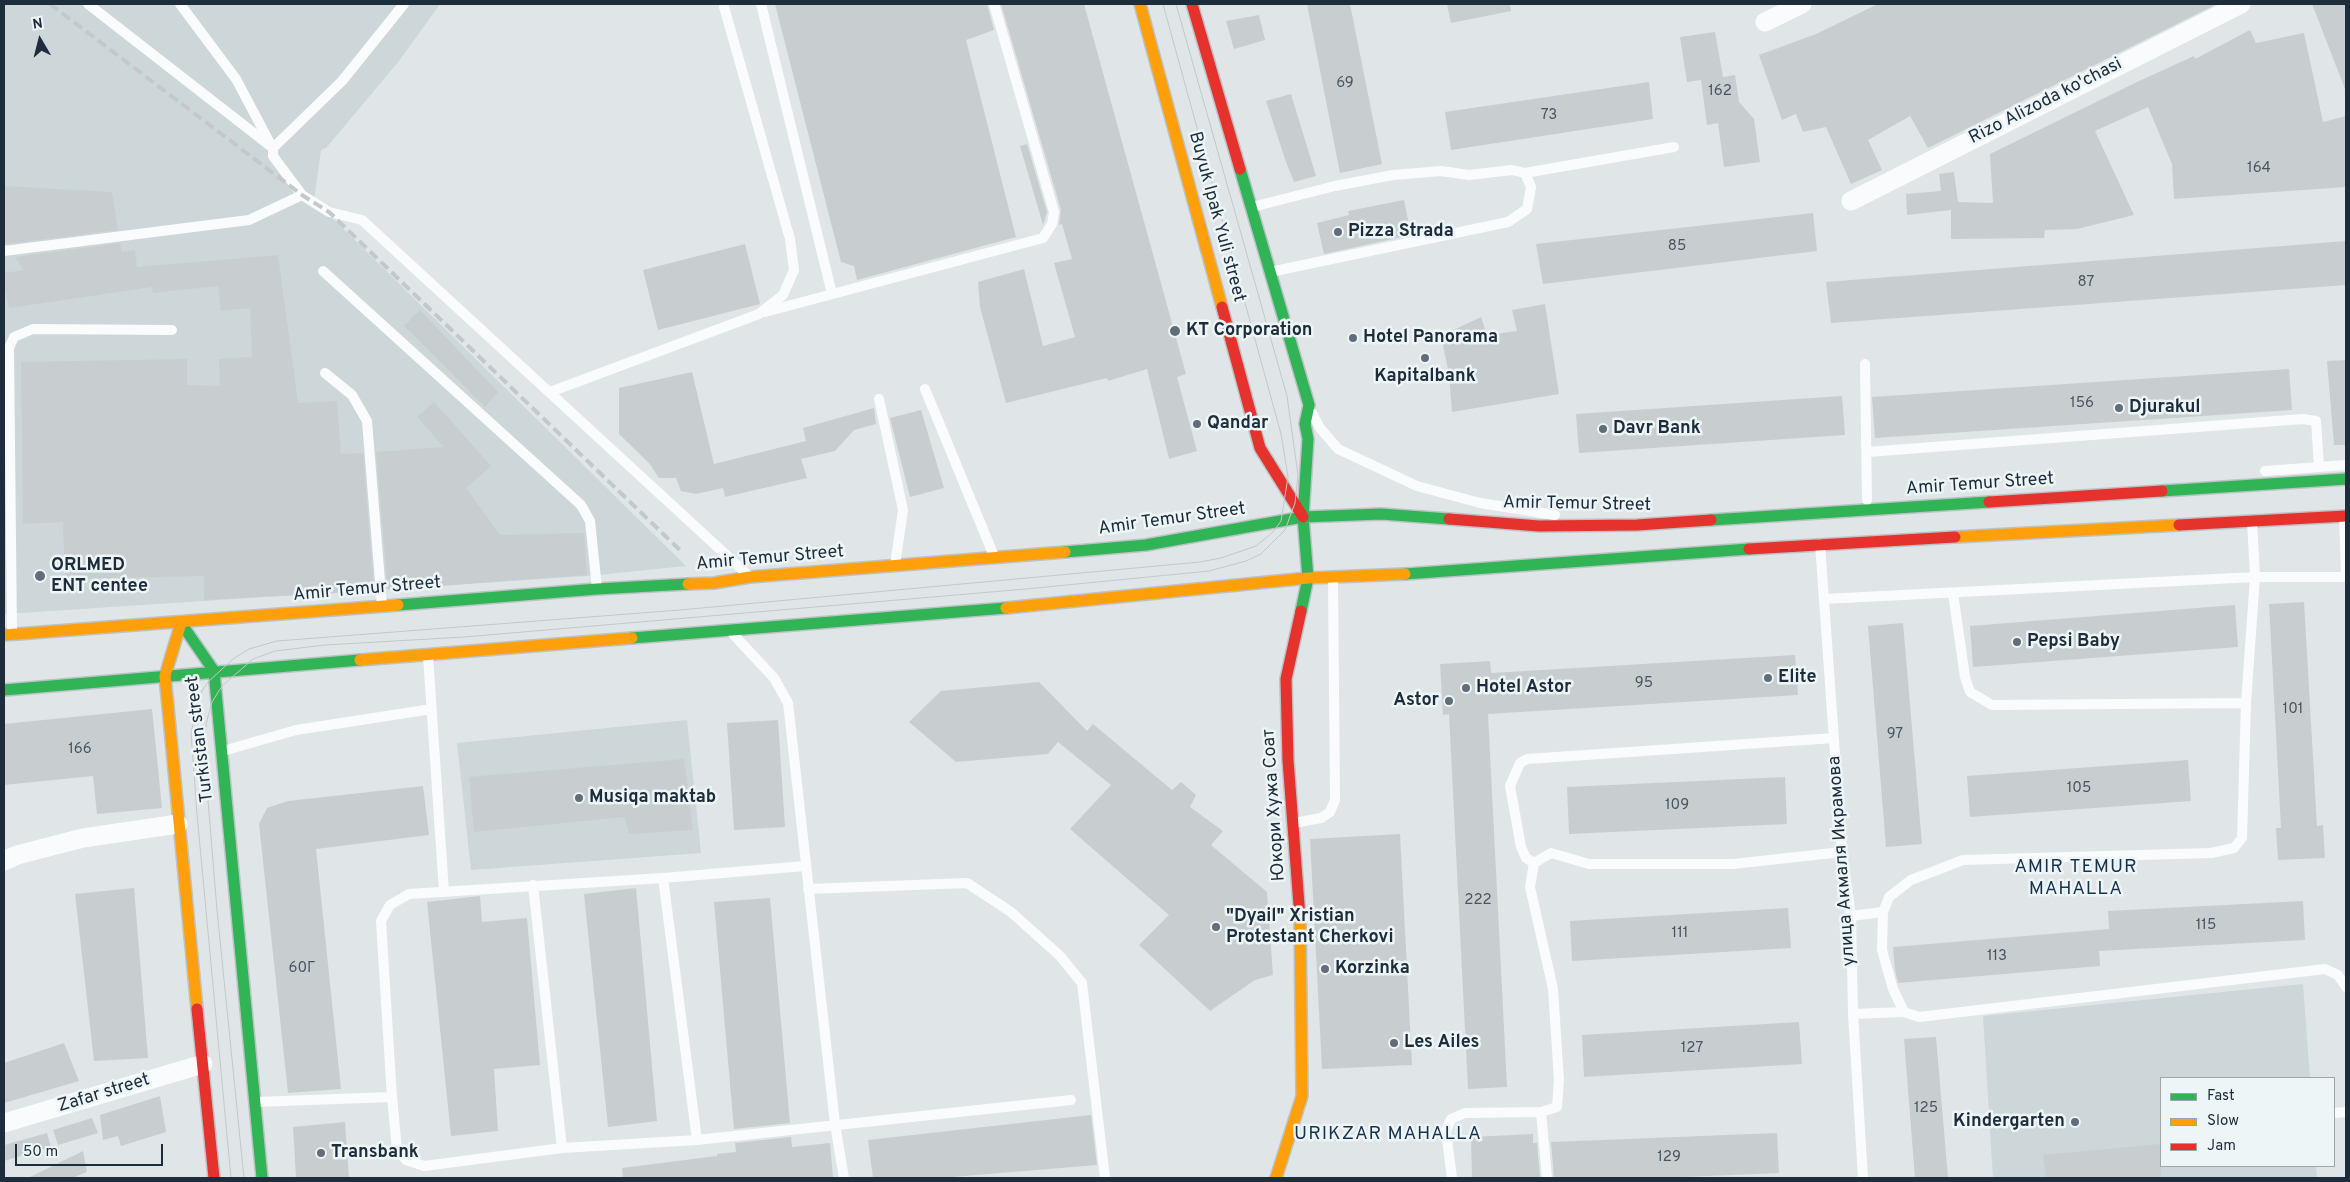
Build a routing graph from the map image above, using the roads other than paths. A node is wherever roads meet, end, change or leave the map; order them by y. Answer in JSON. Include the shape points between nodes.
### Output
{"nodes":[{"id":1,"x":88,"y":4,"type":"edge"},
{"id":2,"x":180,"y":4,"type":"edge"},
{"id":3,"x":404,"y":4,"type":"edge"},
{"id":4,"x":761,"y":4,"type":"edge"},
{"id":5,"x":994,"y":4,"type":"edge"},
{"id":6,"x":1140,"y":4,"type":"edge"},
{"id":7,"x":1192,"y":4,"type":"edge"},
{"id":8,"x":1802,"y":4,"type":"edge"},
{"id":9,"x":2241,"y":4,"type":"edge"},
{"id":10,"x":724,"y":7,"type":"dead end"},
{"id":11,"x":1765,"y":22,"type":"dead end"},
{"id":12,"x":273,"y":148,"type":"junction"},
{"id":13,"x":1674,"y":148,"type":"dead end"},
{"id":14,"x":1525,"y":173,"type":"junction"},
{"id":15,"x":302,"y":196,"type":"junction"},
{"id":16,"x":1851,"y":201,"type":"dead end"},
{"id":17,"x":1250,"y":207,"type":"junction"},
{"id":18,"x":4,"y":251,"type":"edge"},
{"id":19,"x":323,"y":271,"type":"dead end"},
{"id":20,"x":1269,"y":272,"type":"junction"},
{"id":21,"x":832,"y":294,"type":"junction"},
{"id":22,"x":759,"y":314,"type":"junction"},
{"id":23,"x":172,"y":330,"type":"dead end"},
{"id":24,"x":1865,"y":364,"type":"dead end"},
{"id":25,"x":325,"y":372,"type":"dead end"},
{"id":26,"x":926,"y":389,"type":"dead end"},
{"id":27,"x":550,"y":392,"type":"junction"},
{"id":28,"x":879,"y":399,"type":"dead end"},
{"id":29,"x":1309,"y":405,"type":"junction"},
{"id":30,"x":1867,"y":452,"type":"junction"},
{"id":31,"x":2346,"y":466,"type":"edge"},
{"id":32,"x":2319,"y":467,"type":"junction"},
{"id":33,"x":2250,"y":472,"type":"dead end"},
{"id":34,"x":2346,"y":479,"type":"edge"},
{"id":35,"x":1965,"y":493,"type":"dead end"},
{"id":36,"x":1867,"y":500,"type":"junction"},
{"id":37,"x":2345,"y":516,"type":"edge"},
{"id":38,"x":1303,"y":517,"type":"junction"},
{"id":39,"x":2252,"y":521,"type":"junction"},
{"id":40,"x":1820,"y":544,"type":"junction"},
{"id":41,"x":994,"y":557,"type":"junction"},
{"id":42,"x":895,"y":565,"type":"junction"},
{"id":43,"x":2346,"y":576,"type":"edge"},
{"id":44,"x":750,"y":577,"type":"junction"},
{"id":45,"x":2255,"y":577,"type":"junction"},
{"id":46,"x":1308,"y":578,"type":"junction"},
{"id":47,"x":1333,"y":578,"type":"junction"},
{"id":48,"x":597,"y":589,"type":"junction"},
{"id":49,"x":1953,"y":593,"type":"junction"},
{"id":50,"x":1824,"y":599,"type":"junction"},
{"id":51,"x":382,"y":607,"type":"junction"},
{"id":52,"x":181,"y":623,"type":"junction"},
{"id":53,"x":731,"y":631,"type":"junction"},
{"id":54,"x":8,"y":635,"type":"edge"},
{"id":55,"x":428,"y":654,"type":"junction"},
{"id":56,"x":214,"y":671,"type":"junction"},
{"id":57,"x":165,"y":676,"type":"junction"},
{"id":58,"x":4,"y":690,"type":"edge"},
{"id":59,"x":2246,"y":703,"type":"junction"},
{"id":60,"x":432,"y":709,"type":"junction"},
{"id":61,"x":1834,"y":738,"type":"junction"},
{"id":62,"x":221,"y":752,"type":"junction"},
{"id":63,"x":1294,"y":822,"type":"junction"},
{"id":64,"x":178,"y":824,"type":"junction"},
{"id":65,"x":1842,"y":852,"type":"junction"},
{"id":66,"x":4,"y":861,"type":"edge"},
{"id":67,"x":1534,"y":863,"type":"junction"},
{"id":68,"x":805,"y":866,"type":"junction"},
{"id":69,"x":663,"y":878,"type":"junction"},
{"id":70,"x":533,"y":885,"type":"junction"},
{"id":71,"x":808,"y":889,"type":"junction"},
{"id":72,"x":444,"y":892,"type":"junction"},
{"id":73,"x":1883,"y":912,"type":"junction"},
{"id":74,"x":1851,"y":916,"type":"junction"},
{"id":75,"x":2346,"y":987,"type":"edge"},
{"id":76,"x":1904,"y":1012,"type":"junction"},
{"id":77,"x":1853,"y":1014,"type":"junction"},
{"id":78,"x":203,"y":1064,"type":"junction"},
{"id":79,"x":392,"y":1096,"type":"junction"},
{"id":80,"x":1071,"y":1100,"type":"dead end"},
{"id":81,"x":255,"y":1102,"type":"junction"},
{"id":82,"x":1541,"y":1112,"type":"junction"},
{"id":83,"x":4,"y":1123,"type":"edge"},
{"id":84,"x":835,"y":1124,"type":"junction"},
{"id":85,"x":697,"y":1140,"type":"junction"},
{"id":86,"x":562,"y":1148,"type":"junction"},
{"id":87,"x":214,"y":1178,"type":"edge"},
{"id":88,"x":262,"y":1178,"type":"edge"},
{"id":89,"x":844,"y":1178,"type":"edge"},
{"id":90,"x":1105,"y":1178,"type":"edge"},
{"id":91,"x":1276,"y":1178,"type":"edge"},
{"id":92,"x":1452,"y":1178,"type":"edge"},
{"id":93,"x":1547,"y":1178,"type":"edge"},
{"id":94,"x":1863,"y":1178,"type":"edge"}],
"edges":[{"from":1,"to":12,"type":"lane"},
{"from":2,"to":12,"type":"lane","via":[[236,79]]},
{"from":3,"to":12,"type":"lane","via":[[342,81]]},
{"from":4,"to":21,"type":"lane"},
{"from":5,"to":21,"type":"lane","via":[[1054,212],[1052,224],[1043,238]]},
{"from":6,"to":38,"type":"main road","name":"Buyuk Ipak Yuli street","via":[[1260,448]]},
{"from":7,"to":17,"type":"main road","name":"Buyuk Ipak Yuli street"},
{"from":8,"to":11,"type":"street"},
{"from":9,"to":16,"type":"street","name":"Rizo Alizoda ko'chasi"},
{"from":10,"to":22,"type":"lane","via":[[790,238],[794,270],[783,295]]},
{"from":12,"to":15,"type":"lane","via":[[273,156]]},
{"from":13,"to":14,"type":"lane"},
{"from":14,"to":17,"type":"lane","via":[[1512,170],[1469,175],[1441,171],[1393,176],[1335,186]]},
{"from":14,"to":20,"type":"lane","via":[[1531,187],[1527,209],[1508,222]]},
{"from":15,"to":18,"type":"lane","via":[[249,220]]},
{"from":15,"to":27,"type":"lane","via":[[330,212],[362,220]]},
{"from":17,"to":20,"type":"main road","name":"Buyuk Ipak Yuli street"},
{"from":19,"to":48,"type":"lane","via":[[581,505],[590,521]]},
{"from":20,"to":29,"type":"main road","name":"Buyuk Ipak Yuli street"},
{"from":21,"to":22,"type":"lane"},
{"from":22,"to":27,"type":"lane"},
{"from":23,"to":54,"type":"lane","via":[[33,329],[14,337],[9,348]]},
{"from":24,"to":30,"type":"lane"},
{"from":25,"to":51,"type":"lane","via":[[352,395],[366,421]]},
{"from":26,"to":41,"type":"lane"},
{"from":27,"to":44,"type":"lane"},
{"from":28,"to":42,"type":"lane","via":[[903,510]]},
{"from":29,"to":36,"type":"lane","via":[[1320,428],[1338,449],[1417,486],[1480,503],[1577,518]]},
{"from":29,"to":38,"type":"main road","name":"Buyuk Ipak Yuli street","via":[[1304,424],[1308,439]]},
{"from":30,"to":32,"type":"lane","via":[[2303,419],[2316,421]]},
{"from":30,"to":36,"type":"lane"},
{"from":31,"to":32,"type":"lane"},
{"from":32,"to":33,"type":"lane"},
{"from":34,"to":38,"type":"main road","name":"Amir Temur Street","via":[[1637,525],[1539,526],[1380,514]]},
{"from":35,"to":36,"type":"lane"},
{"from":37,"to":39,"type":"main road"},
{"from":37,"to":43,"type":"lane"},
{"from":38,"to":41,"type":"main road","name":"Amir Temur Street","via":[[1146,545]]},
{"from":38,"to":46,"type":"main road","name":"Buyuk Ipak Yuli street"},
{"from":39,"to":40,"type":"main road"},
{"from":39,"to":45,"type":"lane"},
{"from":40,"to":47,"type":"main road"},
{"from":40,"to":50,"type":"lane","name":"улица Акмаля Икрамова"},
{"from":41,"to":42,"type":"main road","name":"Amir Temur Street"},
{"from":42,"to":44,"type":"main road","name":"Amir Temur Street"},
{"from":43,"to":45,"type":"lane"},
{"from":44,"to":48,"type":"main road","name":"Amir Temur Street","via":[[714,583]]},
{"from":45,"to":49,"type":"lane"},
{"from":45,"to":59,"type":"lane"},
{"from":46,"to":47,"type":"main road"},
{"from":46,"to":53,"type":"main road"},
{"from":46,"to":63,"type":"main road","name":"Юкори Хужа Соат","via":[[1286,679],[1288,760]]},
{"from":47,"to":63,"type":"lane","via":[[1335,800],[1330,812],[1321,818]]},
{"from":48,"to":51,"type":"main road","name":"Amir Temur Street"},
{"from":49,"to":50,"type":"lane"},
{"from":49,"to":59,"type":"lane","via":[[1970,692],[1992,705]]},
{"from":50,"to":61,"type":"lane","name":"улица Акмаля Икрамова"},
{"from":51,"to":52,"type":"main road","name":"Amir Temur Street"},
{"from":52,"to":54,"type":"main road","name":"Amir Temur Street"},
{"from":52,"to":56,"type":"main road","name":"Turkistan street"},
{"from":52,"to":57,"type":"main road","name":"Turkistan street"},
{"from":53,"to":55,"type":"main road"},
{"from":53,"to":68,"type":"lane","via":[[774,678],[788,703]]},
{"from":55,"to":56,"type":"main road"},
{"from":55,"to":60,"type":"lane"},
{"from":56,"to":57,"type":"main road"},
{"from":56,"to":62,"type":"main road","name":"Turkistan street"},
{"from":57,"to":58,"type":"main road"},
{"from":57,"to":64,"type":"main road","name":"Turkistan street"},
{"from":59,"to":73,"type":"lane","via":[[2242,838],[2234,848],[2211,854],[1963,860],[1911,880],[1889,897]]},
{"from":60,"to":62,"type":"lane","via":[[296,730]]},
{"from":60,"to":72,"type":"lane"},
{"from":61,"to":65,"type":"lane","name":"улица Акмаля Икрамова"},
{"from":61,"to":67,"type":"lane","via":[[1527,759],[1520,763],[1510,786],[1521,847],[1526,858]]},
{"from":62,"to":81,"type":"main road","name":"Turkistan street"},
{"from":63,"to":91,"type":"main road","name":"Юкори Хужа Соат","via":[[1299,886],[1302,1096]]},
{"from":64,"to":66,"type":"street","via":[[82,838]]},
{"from":64,"to":78,"type":"main road","name":"Turkistan street"},
{"from":65,"to":67,"type":"lane","via":[[1733,864],[1589,864],[1551,853]]},
{"from":65,"to":74,"type":"lane","name":"улица Акмаля Икрамова"},
{"from":67,"to":82,"type":"lane","via":[[1530,886],[1553,989],[1559,1080],[1557,1107]]},
{"from":68,"to":69,"type":"lane"},
{"from":68,"to":71,"type":"lane"},
{"from":69,"to":70,"type":"lane"},
{"from":69,"to":85,"type":"lane"},
{"from":70,"to":72,"type":"lane"},
{"from":70,"to":86,"type":"lane"},
{"from":71,"to":84,"type":"lane"},
{"from":71,"to":90,"type":"lane","via":[[967,883],[1011,912],[1060,956],[1082,983]]},
{"from":72,"to":79,"type":"lane","via":[[409,894],[390,906],[380,921]]},
{"from":73,"to":74,"type":"lane"},
{"from":73,"to":76,"type":"lane","via":[[1882,950],[1893,989]]},
{"from":74,"to":77,"type":"lane","name":"улица Акмаля Икрамова"},
{"from":75,"to":76,"type":"lane","via":[[2338,976],[2325,969],[1919,1017]]},
{"from":76,"to":77,"type":"lane"},
{"from":77,"to":94,"type":"lane","name":"улица Акмаля Икрамова"},
{"from":78,"to":83,"type":"street","name":"Zafar street"},
{"from":78,"to":87,"type":"main road","name":"Turkistan street"},
{"from":79,"to":81,"type":"lane"},
{"from":79,"to":86,"type":"lane","via":[[398,1150],[406,1160],[424,1166]]},
{"from":80,"to":84,"type":"lane"},
{"from":81,"to":88,"type":"main road","name":"Turkistan street"},
{"from":82,"to":92,"type":"lane","via":[[1465,1114],[1451,1119],[1446,1131]]},
{"from":82,"to":93,"type":"lane"},
{"from":84,"to":85,"type":"lane"},
{"from":84,"to":89,"type":"lane"},
{"from":85,"to":86,"type":"lane"}]}
